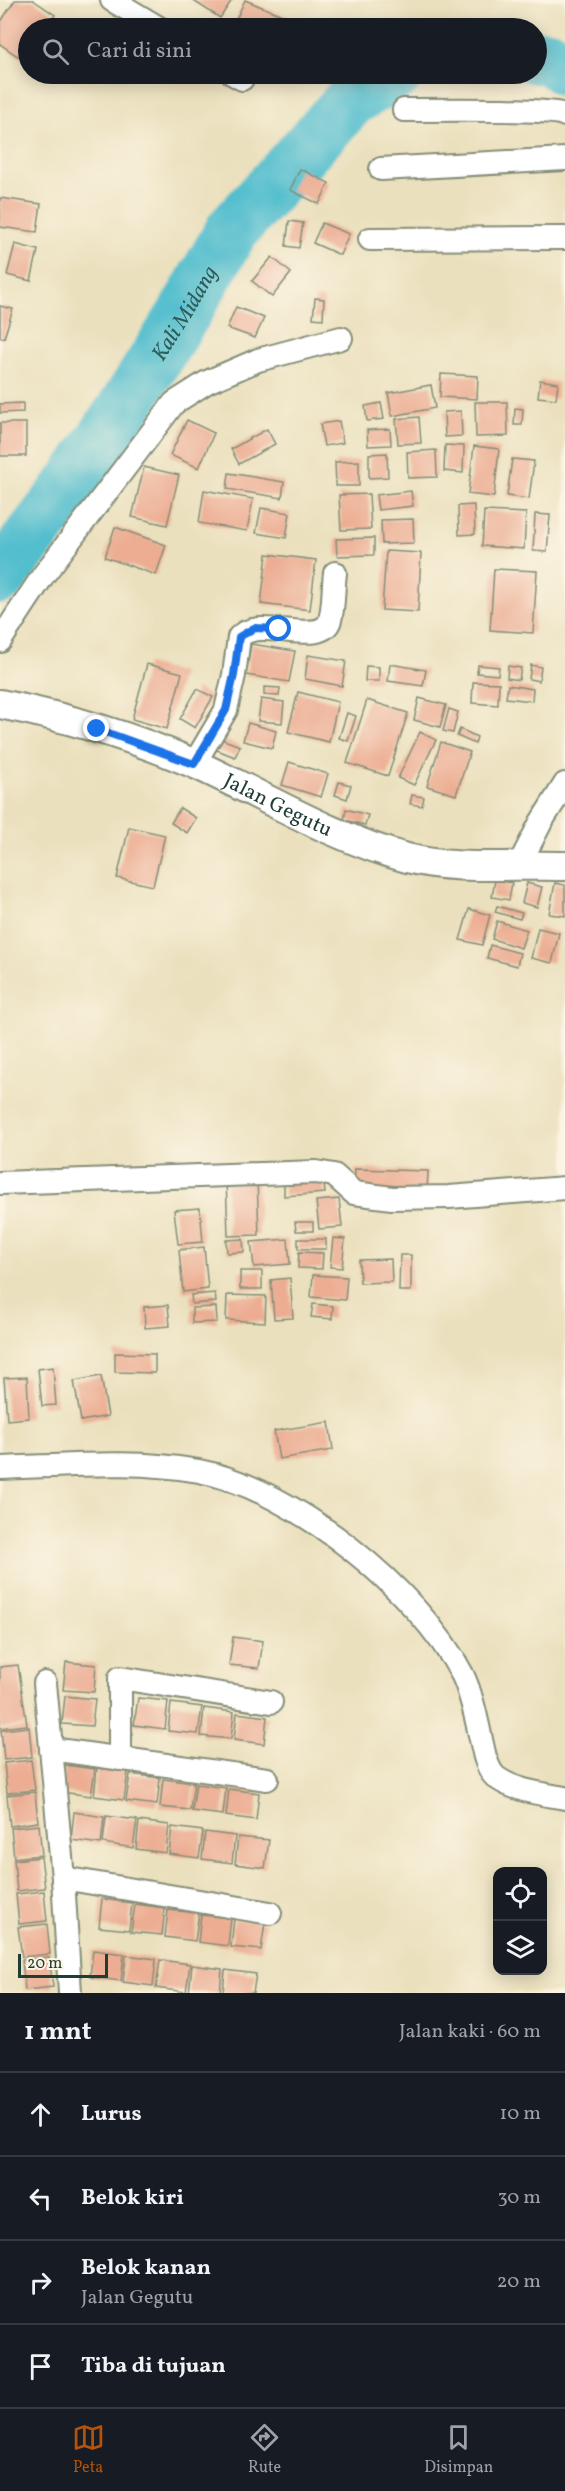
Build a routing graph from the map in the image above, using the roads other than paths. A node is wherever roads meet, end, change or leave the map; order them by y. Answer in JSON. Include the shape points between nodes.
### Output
{"nodes":[{"id":1,"x":112,"y":0,"type":"edge"},
{"id":2,"x":142,"y":18,"type":"edge"},
{"id":3,"x":404,"y":110,"type":"dead end"},
{"id":4,"x":565,"y":115,"type":"edge"},
{"id":5,"x":565,"y":159,"type":"edge"},
{"id":6,"x":381,"y":169,"type":"dead end"},
{"id":7,"x":565,"y":238,"type":"edge"},
{"id":8,"x":370,"y":239,"type":"dead end"},
{"id":9,"x":341,"y":338,"type":"dead end"},
{"id":10,"x":335,"y":573,"type":"dead end"},
{"id":11,"x":0,"y":641,"type":"edge"},
{"id":12,"x":0,"y":704,"type":"edge"},
{"id":13,"x":194,"y":764,"type":"junction"},
{"id":14,"x":565,"y":783,"type":"edge"},
{"id":15,"x":519,"y":865,"type":"junction"},
{"id":16,"x":565,"y":866,"type":"edge"},
{"id":17,"x":0,"y":1183,"type":"edge"},
{"id":18,"x":565,"y":1188,"type":"edge"},
{"id":19,"x":0,"y":1468,"type":"edge"},
{"id":20,"x":45,"y":1683,"type":"dead end"},
{"id":21,"x":271,"y":1702,"type":"dead end"},
{"id":22,"x":51,"y":1749,"type":"junction"},
{"id":23,"x":120,"y":1759,"type":"junction"},
{"id":24,"x":267,"y":1779,"type":"dead end"},
{"id":25,"x":565,"y":1798,"type":"edge"},
{"id":26,"x":63,"y":1878,"type":"junction"},
{"id":27,"x":270,"y":1913,"type":"dead end"},
{"id":28,"x":70,"y":1993,"type":"edge"}],
"edges":[{"from":1,"to":2,"type":"street"},
{"from":3,"to":4,"type":"street","via":[[536,111]]},
{"from":5,"to":6,"type":"street"},
{"from":7,"to":8,"type":"street"},
{"from":9,"to":11,"type":"street","via":[[258,360],[207,382],[174,403],[42,577]]},
{"from":10,"to":13,"type":"street","via":[[330,621],[323,628],[313,633],[254,628],[239,637],[226,710]]},
{"from":12,"to":13,"type":"street","name":"Jalan Gegutu","via":[[97,729]]},
{"from":13,"to":15,"type":"street","name":"Jalan Gegutu","via":[[347,837],[407,858],[442,864]]},
{"from":14,"to":15,"type":"street"},
{"from":15,"to":16,"type":"street","name":"Jalan Gegutu"},
{"from":17,"to":18,"type":"street","via":[[316,1172],[334,1175],[354,1193],[392,1198]]},
{"from":19,"to":25,"type":"street","via":[[137,1463],[200,1471],[238,1481],[281,1503],[327,1531],[384,1574],[446,1646],[463,1677],[485,1757],[495,1777]]},
{"from":20,"to":22,"type":"street"},
{"from":21,"to":23,"type":"street","via":[[120,1678]]},
{"from":22,"to":23,"type":"street"},
{"from":22,"to":26,"type":"street"},
{"from":23,"to":24,"type":"street"},
{"from":26,"to":27,"type":"street"},
{"from":26,"to":28,"type":"street"}]}
